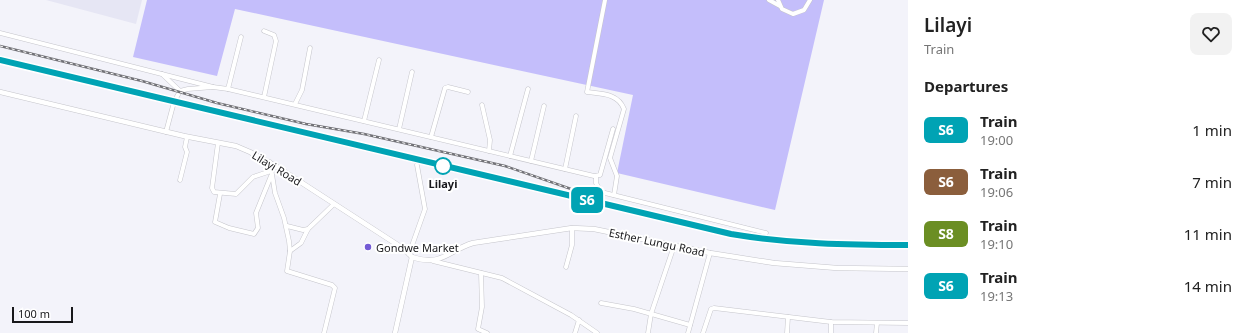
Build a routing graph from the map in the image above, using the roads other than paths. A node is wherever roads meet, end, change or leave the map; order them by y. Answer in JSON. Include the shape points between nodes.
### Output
{"nodes":[{"id":1,"x":605,"y":0,"type":"edge"},
{"id":2,"x":769,"y":0,"type":"edge"},
{"id":3,"x":778,"y":0,"type":"edge"},
{"id":4,"x":810,"y":0,"type":"edge"},
{"id":5,"x":780,"y":6,"type":"junction"},
{"id":6,"x":264,"y":31,"type":"dead end"},
{"id":7,"x":0,"y":33,"type":"edge"},
{"id":8,"x":241,"y":37,"type":"dead end"},
{"id":9,"x":310,"y":48,"type":"dead end"},
{"id":10,"x":378,"y":60,"type":"dead end"},
{"id":11,"x":412,"y":72,"type":"dead end"},
{"id":12,"x":162,"y":74,"type":"junction"},
{"id":13,"x":213,"y":87,"type":"junction"},
{"id":14,"x":228,"y":89,"type":"junction"},
{"id":15,"x":528,"y":89,"type":"dead end"},
{"id":16,"x":180,"y":91,"type":"junction"},
{"id":17,"x":0,"y":92,"type":"edge"},
{"id":18,"x":468,"y":92,"type":"dead end"},
{"id":19,"x":264,"y":97,"type":"junction"},
{"id":20,"x":295,"y":104,"type":"junction"},
{"id":21,"x":482,"y":105,"type":"dead end"},
{"id":22,"x":544,"y":106,"type":"dead end"},
{"id":23,"x":576,"y":116,"type":"dead end"},
{"id":24,"x":364,"y":121,"type":"junction"},
{"id":25,"x":399,"y":129,"type":"junction"},
{"id":26,"x":613,"y":129,"type":"dead end"},
{"id":27,"x":166,"y":132,"type":"junction"},
{"id":28,"x":187,"y":137,"type":"junction"},
{"id":29,"x":431,"y":137,"type":"junction"},
{"id":30,"x":218,"y":143,"type":"junction"},
{"id":31,"x":489,"y":151,"type":"junction"},
{"id":32,"x":510,"y":156,"type":"junction"},
{"id":33,"x":530,"y":161,"type":"junction"},
{"id":34,"x":270,"y":162,"type":"junction"},
{"id":35,"x":417,"y":166,"type":"dead end"},
{"id":36,"x":565,"y":169,"type":"junction"},
{"id":37,"x":272,"y":173,"type":"junction"},
{"id":38,"x":596,"y":176,"type":"junction"},
{"id":39,"x":180,"y":180,"type":"dead end"},
{"id":40,"x":220,"y":194,"type":"junction"},
{"id":41,"x":614,"y":195,"type":"junction"},
{"id":42,"x":334,"y":204,"type":"junction"},
{"id":43,"x":287,"y":226,"type":"junction"},
{"id":44,"x":572,"y":228,"type":"junction"},
{"id":45,"x":308,"y":229,"type":"junction"},
{"id":46,"x":766,"y":233,"type":"dead end"},
{"id":47,"x":674,"y":246,"type":"junction"},
{"id":48,"x":290,"y":251,"type":"junction"},
{"id":49,"x":710,"y":253,"type":"junction"},
{"id":50,"x":410,"y":256,"type":"junction"},
{"id":51,"x":433,"y":261,"type":"junction"},
{"id":52,"x":566,"y":267,"type":"dead end"},
{"id":53,"x":908,"y":269,"type":"edge"},
{"id":54,"x":482,"y":273,"type":"junction"},
{"id":55,"x":601,"y":303,"type":"dead end"},
{"id":56,"x":651,"y":314,"type":"junction"},
{"id":57,"x":788,"y":317,"type":"junction"},
{"id":58,"x":578,"y":320,"type":"junction"},
{"id":59,"x":831,"y":322,"type":"junction"},
{"id":60,"x":877,"y":322,"type":"junction"},
{"id":61,"x":908,"y":322,"type":"edge"},
{"id":62,"x":690,"y":324,"type":"junction"},
{"id":63,"x":324,"y":333,"type":"edge"},
{"id":64,"x":395,"y":333,"type":"edge"},
{"id":65,"x":487,"y":333,"type":"edge"},
{"id":66,"x":574,"y":333,"type":"edge"},
{"id":67,"x":597,"y":333,"type":"edge"},
{"id":68,"x":648,"y":333,"type":"edge"},
{"id":69,"x":688,"y":333,"type":"edge"},
{"id":70,"x":703,"y":333,"type":"edge"},
{"id":71,"x":787,"y":333,"type":"edge"},
{"id":72,"x":830,"y":333,"type":"edge"},
{"id":73,"x":876,"y":333,"type":"edge"}],
"edges":[{"from":1,"to":41,"type":"street","via":[[587,92],[611,95],[624,109],[610,158],[618,176]]},
{"from":2,"to":5,"type":"street"},
{"from":3,"to":5,"type":"street"},
{"from":4,"to":5,"type":"street","via":[[804,10],[796,14],[787,12]]},
{"from":6,"to":19,"type":"street","via":[[274,35],[276,40]]},
{"from":7,"to":12,"type":"street"},
{"from":8,"to":14,"type":"street"},
{"from":9,"to":20,"type":"street","via":[[302,90]]},
{"from":10,"to":24,"type":"street"},
{"from":11,"to":25,"type":"street"},
{"from":12,"to":13,"type":"street"},
{"from":12,"to":16,"type":"street"},
{"from":13,"to":14,"type":"street"},
{"from":13,"to":16,"type":"street"},
{"from":14,"to":19,"type":"street"},
{"from":15,"to":32,"type":"street"},
{"from":16,"to":27,"type":"street","via":[[174,102]]},
{"from":17,"to":27,"type":"street","name":"Lilayi Road"},
{"from":18,"to":29,"type":"street","via":[[445,88]]},
{"from":19,"to":20,"type":"street"},
{"from":20,"to":24,"type":"street"},
{"from":21,"to":31,"type":"street","via":[[490,140]]},
{"from":22,"to":33,"type":"street"},
{"from":23,"to":36,"type":"street"},
{"from":24,"to":25,"type":"street"},
{"from":25,"to":29,"type":"street"},
{"from":26,"to":38,"type":"street","via":[[600,175]]},
{"from":27,"to":28,"type":"street","name":"Lilayi Road"},
{"from":28,"to":30,"type":"street","name":"Lilayi Road"},
{"from":28,"to":39,"type":"street","via":[[187,152]]},
{"from":29,"to":31,"type":"street"},
{"from":30,"to":34,"type":"street","name":"Lilayi Road","via":[[250,152]]},
{"from":30,"to":40,"type":"street","via":[[212,188]]},
{"from":31,"to":32,"type":"street"},
{"from":32,"to":33,"type":"street"},
{"from":33,"to":36,"type":"street"},
{"from":34,"to":37,"type":"street"},
{"from":34,"to":42,"type":"street","name":"Lilayi Road"},
{"from":35,"to":50,"type":"street","via":[[425,209]]},
{"from":36,"to":38,"type":"street"},
{"from":37,"to":40,"type":"street","via":[[253,177],[236,194]]},
{"from":37,"to":40,"type":"street","via":[[256,213],[258,228],[254,234],[215,222]]},
{"from":37,"to":43,"type":"street","via":[[275,193]]},
{"from":38,"to":41,"type":"street","via":[[598,189]]},
{"from":41,"to":46,"type":"street"},
{"from":42,"to":45,"type":"street"},
{"from":42,"to":50,"type":"street","name":"Lilayi Road"},
{"from":43,"to":45,"type":"street"},
{"from":43,"to":48,"type":"street"},
{"from":44,"to":47,"type":"street","name":"Esther Lungu Road","via":[[607,231]]},
{"from":44,"to":51,"type":"street","name":"Esther Lungu Road","via":[[473,243]]},
{"from":44,"to":52,"type":"street","via":[[572,245]]},
{"from":45,"to":48,"type":"street","via":[[301,243]]},
{"from":47,"to":49,"type":"street","name":"Esther Lungu Road"},
{"from":47,"to":56,"type":"street"},
{"from":48,"to":63,"type":"street","via":[[287,271],[335,288]]},
{"from":49,"to":53,"type":"street","name":"Esther Lungu Road","via":[[802,266]]},
{"from":49,"to":62,"type":"street"},
{"from":50,"to":51,"type":"street"},
{"from":50,"to":64,"type":"street"},
{"from":51,"to":54,"type":"street"},
{"from":54,"to":58,"type":"street","via":[[502,278]]},
{"from":54,"to":65,"type":"street","via":[[478,329]]},
{"from":55,"to":56,"type":"street"},
{"from":56,"to":62,"type":"street"},
{"from":56,"to":68,"type":"street"},
{"from":57,"to":59,"type":"street"},
{"from":57,"to":70,"type":"street","via":[[714,308],[707,316]]},
{"from":57,"to":71,"type":"street"},
{"from":58,"to":66,"type":"street"},
{"from":58,"to":67,"type":"street"},
{"from":59,"to":60,"type":"street"},
{"from":59,"to":72,"type":"street"},
{"from":60,"to":61,"type":"street"},
{"from":60,"to":73,"type":"street"},
{"from":62,"to":69,"type":"street"}]}
